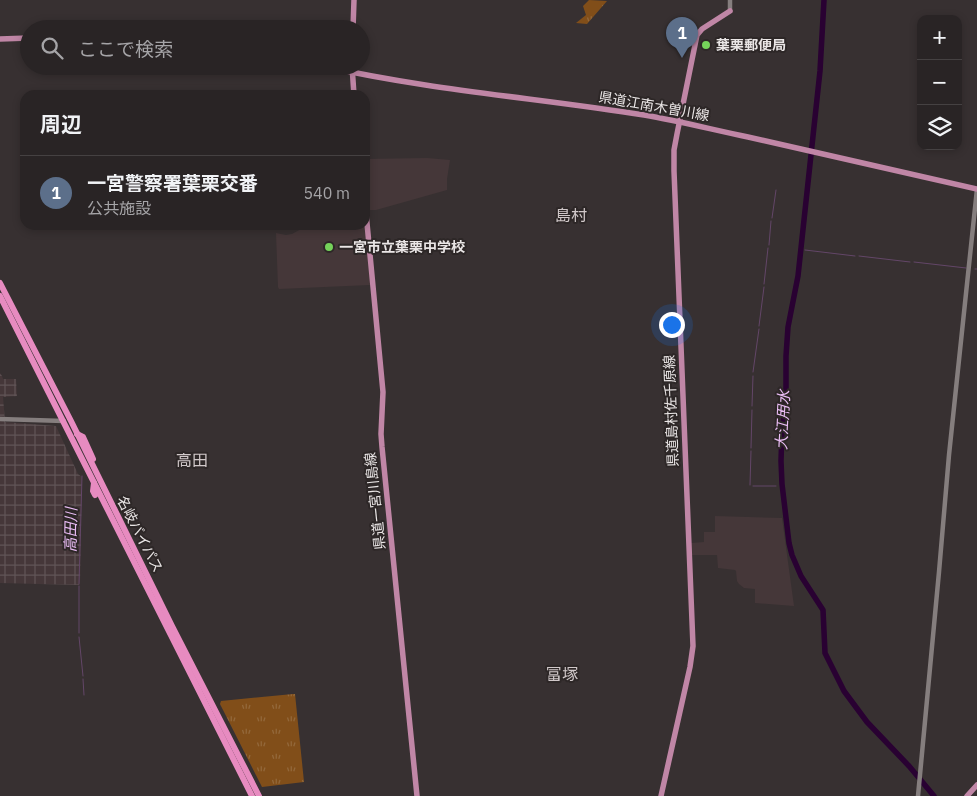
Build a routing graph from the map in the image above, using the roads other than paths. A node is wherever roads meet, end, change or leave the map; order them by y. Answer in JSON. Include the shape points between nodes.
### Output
{"nodes":[{"id":1,"x":354,"y":0,"type":"edge"},
{"id":2,"x":730,"y":0,"type":"edge"},
{"id":3,"x":730,"y":11,"type":"joint"},
{"id":4,"x":353,"y":20,"type":"edge"},
{"id":5,"x":20,"y":38,"type":"edge"},
{"id":6,"x":0,"y":39,"type":"edge"},
{"id":7,"x":370,"y":74,"type":"edge"},
{"id":8,"x":352,"y":75,"type":"edge"},
{"id":9,"x":354,"y":90,"type":"edge"},
{"id":10,"x":679,"y":122,"type":"junction"},
{"id":11,"x":977,"y":189,"type":"edge"},
{"id":12,"x":368,"y":230,"type":"edge"},
{"id":13,"x":0,"y":283,"type":"edge"},
{"id":14,"x":1,"y":298,"type":"edge"},
{"id":15,"x":0,"y":419,"type":"edge"},
{"id":16,"x":64,"y":421,"type":"junction"},
{"id":17,"x":77,"y":434,"type":"junction"},
{"id":18,"x":101,"y":475,"type":"dead end"},
{"id":19,"x":94,"y":482,"type":"junction"},
{"id":20,"x":95,"y":495,"type":"dead end"},
{"id":21,"x":977,"y":785,"type":"edge"},
{"id":22,"x":252,"y":796,"type":"edge"},
{"id":23,"x":259,"y":796,"type":"edge"},
{"id":24,"x":417,"y":796,"type":"edge"},
{"id":25,"x":661,"y":796,"type":"edge"},
{"id":26,"x":918,"y":796,"type":"edge"},
{"id":27,"x":967,"y":796,"type":"edge"}],
"edges":[{"from":1,"to":4,"type":"main road"},
{"from":2,"to":3,"type":"street"},
{"from":3,"to":10,"type":"main road","name":"県道島村佐千原線","via":[[698,34]]},
{"from":5,"to":6,"type":"main road"},
{"from":7,"to":10,"type":"main road","name":"県道江南木曽川線","via":[[406,83],[572,104]]},
{"from":8,"to":9,"type":"main road"},
{"from":10,"to":11,"type":"main road","name":"県道江南木曽川線"},
{"from":10,"to":25,"type":"main road","name":"県道島村佐千原線","via":[[674,171],[693,646]]},
{"from":11,"to":26,"type":"street","via":[[955,387]]},
{"from":12,"to":24,"type":"main road","name":"県道一宮川島線","via":[[383,392],[382,447]]},
{"from":13,"to":17,"type":"highway","name":"名岐バイパス"},
{"from":14,"to":16,"type":"highway","name":"名岐バイパス"},
{"from":15,"to":16,"type":"street"},
{"from":16,"to":19,"type":"highway","name":"名岐バイパス"},
{"from":17,"to":18,"type":"highway","via":[[83,437]]},
{"from":17,"to":23,"type":"highway","name":"名岐バイパス"},
{"from":19,"to":20,"type":"highway"},
{"from":19,"to":22,"type":"highway","name":"名岐バイパス"},
{"from":21,"to":27,"type":"main road"}]}
